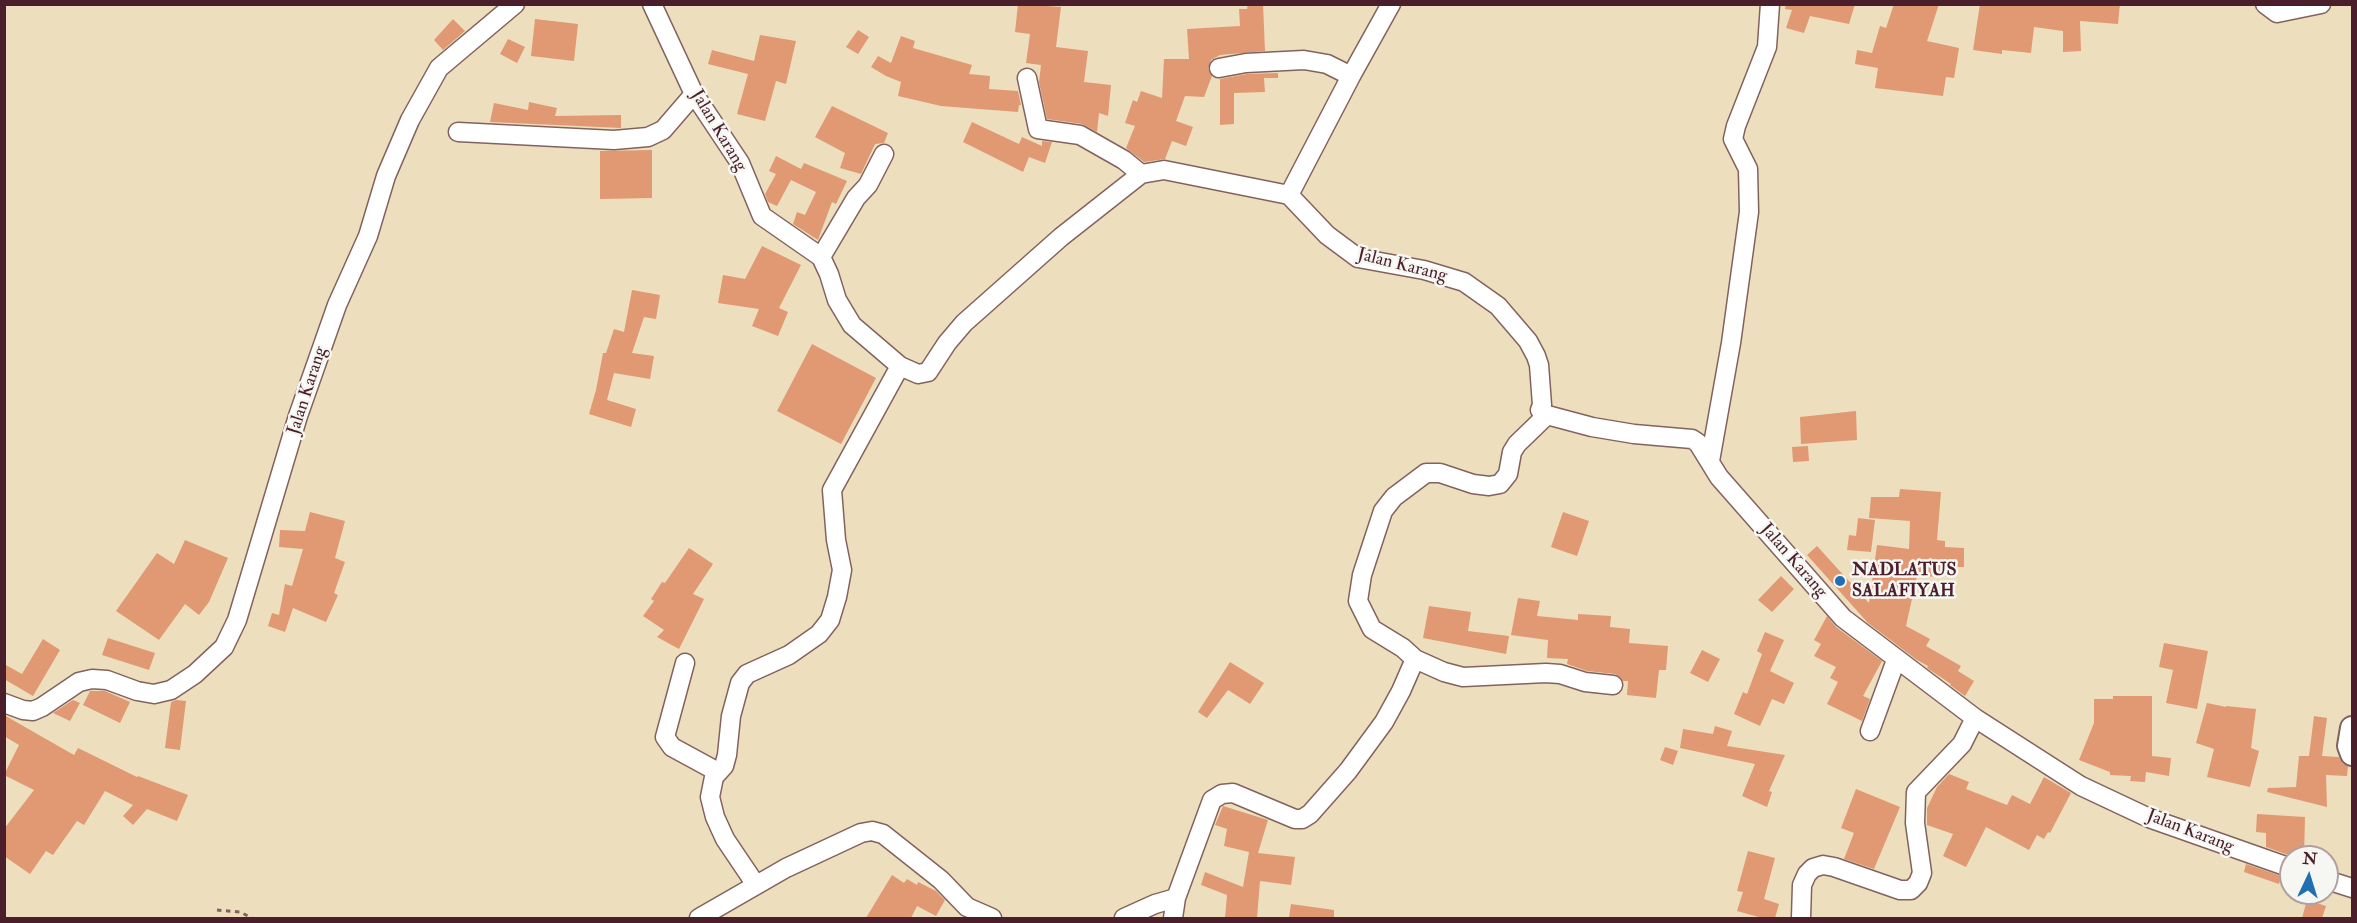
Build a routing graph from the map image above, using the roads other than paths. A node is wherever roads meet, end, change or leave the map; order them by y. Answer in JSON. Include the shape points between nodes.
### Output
{"nodes":[{"id":1,"x":515,"y":4,"type":"edge"},
{"id":2,"x":652,"y":4,"type":"edge"},
{"id":3,"x":1391,"y":4,"type":"edge"},
{"id":4,"x":1770,"y":4,"type":"edge"},
{"id":5,"x":2265,"y":4,"type":"edge"},
{"id":6,"x":2321,"y":4,"type":"edge"},
{"id":7,"x":1219,"y":68,"type":"dead end"},
{"id":8,"x":1351,"y":76,"type":"junction"},
{"id":9,"x":1027,"y":78,"type":"dead end"},
{"id":10,"x":694,"y":94,"type":"junction"},
{"id":11,"x":458,"y":132,"type":"dead end"},
{"id":12,"x":884,"y":154,"type":"dead end"},
{"id":13,"x":1141,"y":174,"type":"junction"},
{"id":14,"x":1288,"y":195,"type":"junction"},
{"id":15,"x":821,"y":257,"type":"junction"},
{"id":16,"x":900,"y":366,"type":"junction"},
{"id":17,"x":1547,"y":415,"type":"junction"},
{"id":18,"x":1710,"y":461,"type":"junction"},
{"id":19,"x":1415,"y":659,"type":"junction"},
{"id":20,"x":1896,"y":660,"type":"junction"},
{"id":21,"x":685,"y":663,"type":"dead end"},
{"id":22,"x":1613,"y":685,"type":"dead end"},
{"id":23,"x":4,"y":703,"type":"edge"},
{"id":24,"x":1975,"y":718,"type":"junction"},
{"id":25,"x":2352,"y":729,"type":"edge"},
{"id":26,"x":1870,"y":731,"type":"dead end"},
{"id":27,"x":2352,"y":754,"type":"edge"},
{"id":28,"x":718,"y":772,"type":"junction"},
{"id":29,"x":2279,"y":864,"type":"edge"},
{"id":30,"x":756,"y":885,"type":"junction"},
{"id":31,"x":1176,"y":898,"type":"junction"},
{"id":32,"x":962,"y":913,"type":"edge"},
{"id":33,"x":699,"y":918,"type":"edge"},
{"id":34,"x":992,"y":918,"type":"edge"},
{"id":35,"x":1124,"y":918,"type":"edge"},
{"id":36,"x":1173,"y":918,"type":"edge"},
{"id":37,"x":1801,"y":918,"type":"edge"}],
"edges":[{"from":1,"to":23,"type":"street","name":"Jalan Karang","via":[[439,68],[410,120],[386,176],[368,236],[337,305],[298,416],[237,620],[224,647],[171,690],[137,692],[107,680],[92,679],[79,682],[33,711]]},
{"from":2,"to":10,"type":"street","name":"Jalan Karang"},
{"from":3,"to":8,"type":"street"},
{"from":4,"to":18,"type":"street","via":[[1767,47],[1734,139],[1748,169],[1749,212]]},
{"from":5,"to":6,"type":"street","via":[[2277,13]]},
{"from":7,"to":8,"type":"street","via":[[1304,60],[1328,64]]},
{"from":8,"to":14,"type":"street"},
{"from":9,"to":13,"type":"street","via":[[1038,129],[1080,135]]},
{"from":10,"to":11,"type":"street","via":[[663,130],[648,137],[614,140]]},
{"from":10,"to":15,"type":"street","name":"Jalan Karang","via":[[740,163],[762,216]]},
{"from":12,"to":15,"type":"street"},
{"from":13,"to":14,"type":"street","via":[[1164,170]]},
{"from":13,"to":16,"type":"street","via":[[1061,237],[964,324],[928,372],[918,374]]},
{"from":14,"to":17,"type":"street","name":"Jalan Karang","via":[[1327,236],[1359,258],[1464,282],[1498,306],[1536,356],[1542,405],[1539,410]]},
{"from":15,"to":16,"type":"street","via":[[837,300],[852,326]]},
{"from":16,"to":28,"type":"street","via":[[832,490],[842,570],[830,620],[819,634],[789,656],[747,674],[740,683],[727,755]]},
{"from":17,"to":18,"type":"street","name":"Jalan Karang","via":[[1634,434],[1692,439]]},
{"from":17,"to":19,"type":"street","via":[[1517,444],[1508,474],[1500,484],[1481,485],[1426,473],[1394,497],[1383,511],[1362,575],[1358,601],[1372,629]]},
{"from":18,"to":20,"type":"street","name":"Jalan Karang","via":[[1719,477],[1843,618]]},
{"from":19,"to":22,"type":"street","via":[[1463,677],[1546,673]]},
{"from":19,"to":31,"type":"street","via":[[1384,722],[1310,814],[1295,819],[1233,793],[1212,800]]},
{"from":20,"to":24,"type":"street","name":"Jalan Karang"},
{"from":20,"to":26,"type":"street"},
{"from":21,"to":28,"type":"street","via":[[665,737],[672,747]]},
{"from":24,"to":29,"type":"street","name":"Jalan Karang","via":[[2081,786],[2139,814]]},
{"from":24,"to":37,"type":"street","via":[[1962,744],[1916,792],[1915,823],[1922,873],[1918,883],[1911,890],[1900,890],[1823,865],[1813,868],[1802,885]]},
{"from":25,"to":27,"type":"street"},
{"from":28,"to":30,"type":"street","via":[[710,797],[715,817]]},
{"from":30,"to":32,"type":"street","via":[[872,831],[883,834],[932,873]]},
{"from":30,"to":33,"type":"street"},
{"from":31,"to":35,"type":"street"},
{"from":31,"to":36,"type":"street"},
{"from":32,"to":34,"type":"street"}]}
